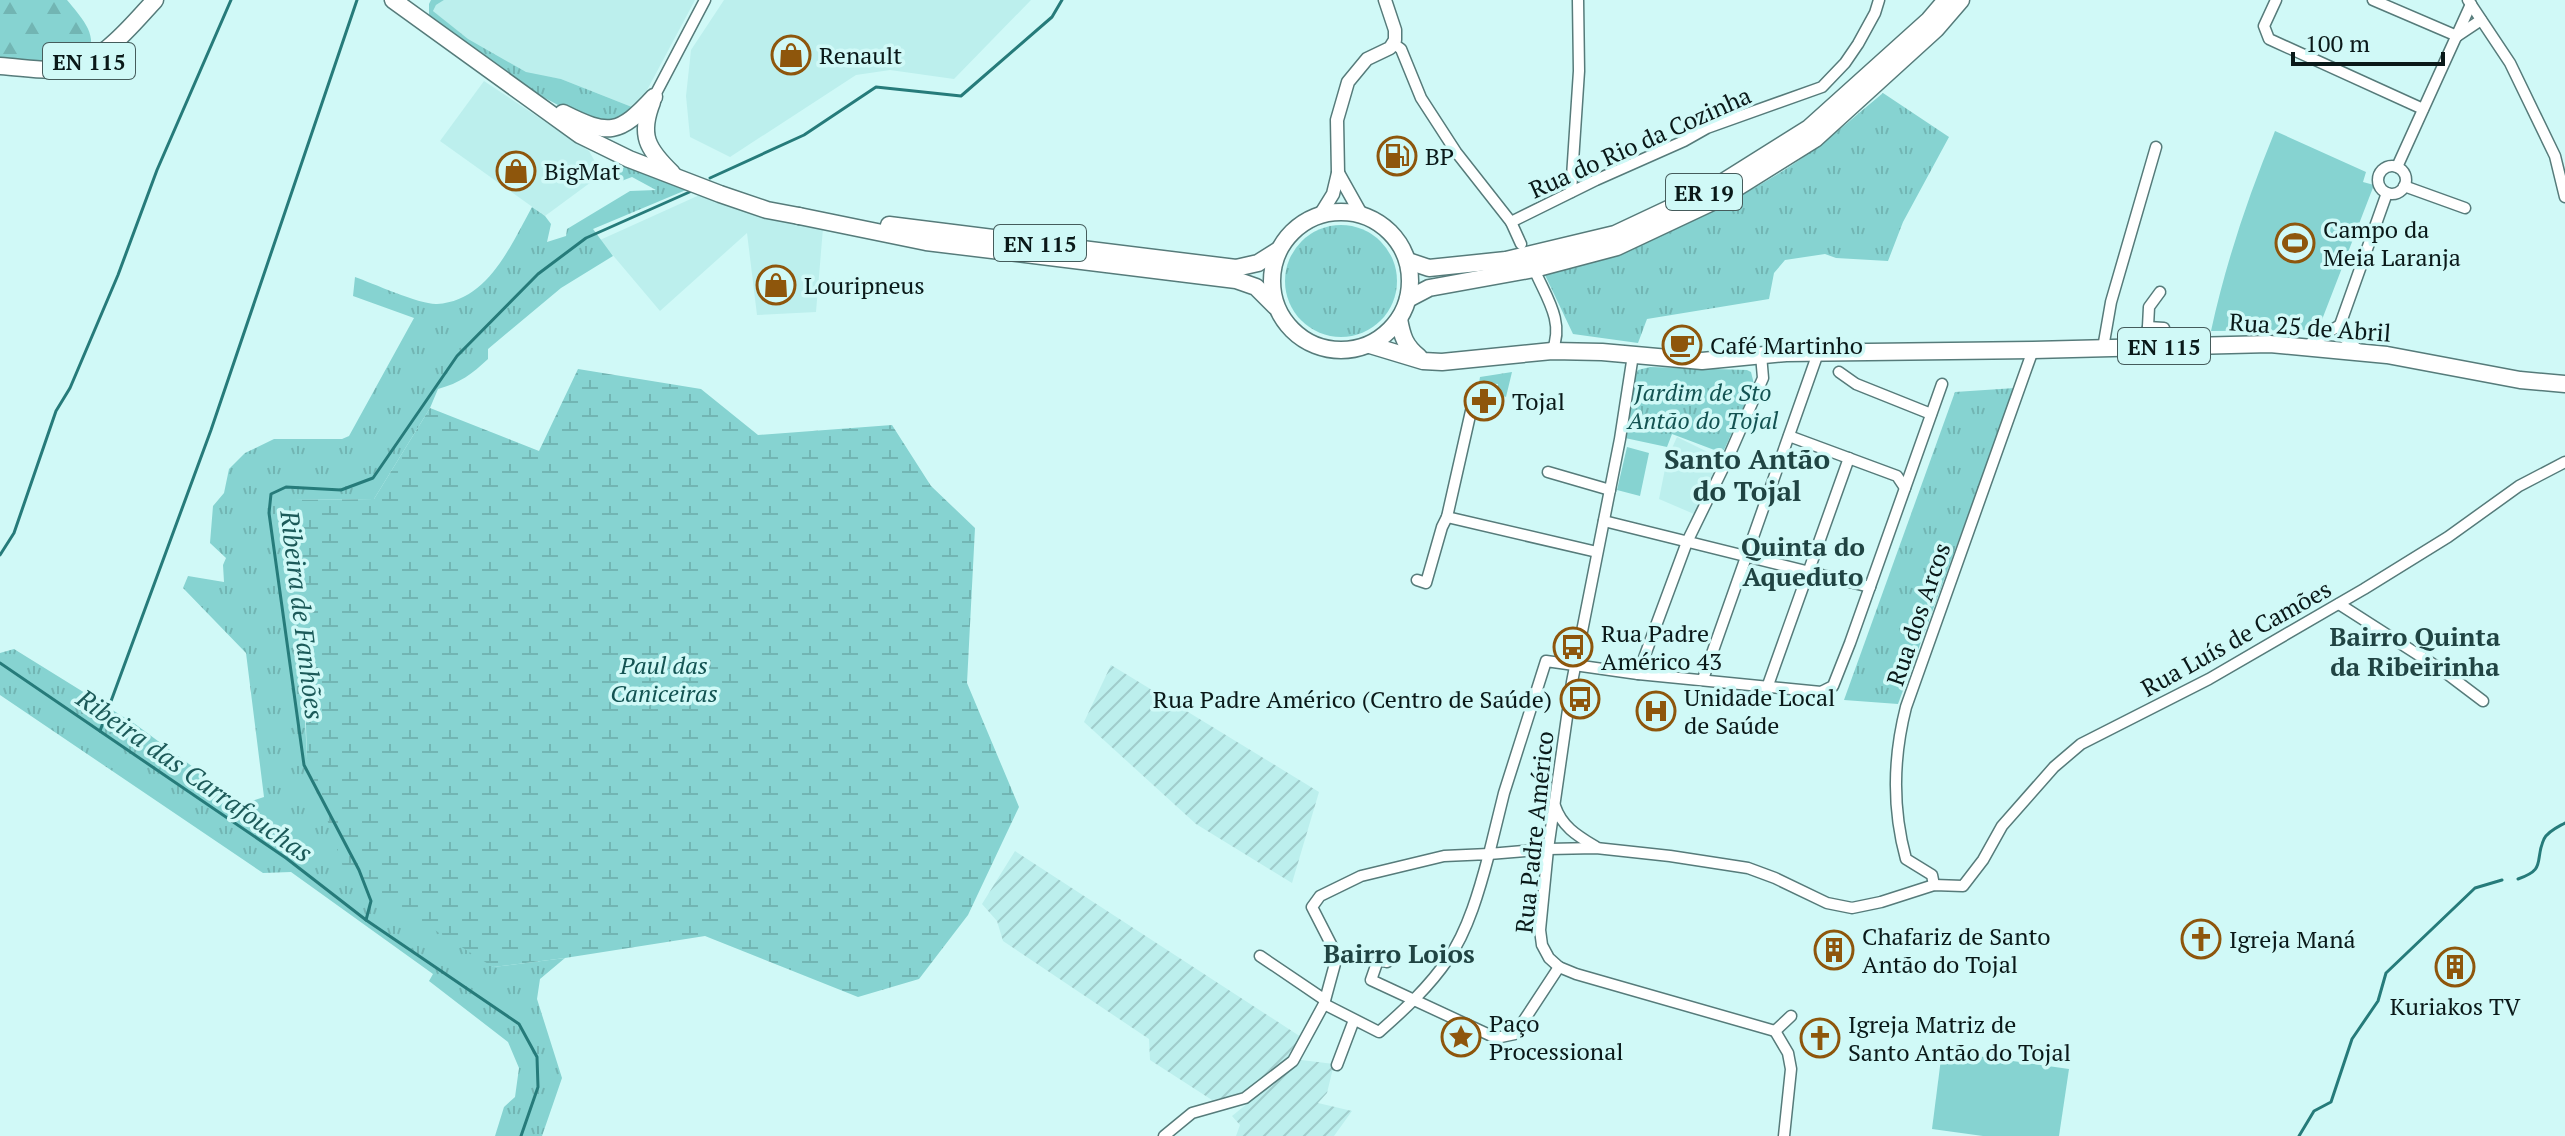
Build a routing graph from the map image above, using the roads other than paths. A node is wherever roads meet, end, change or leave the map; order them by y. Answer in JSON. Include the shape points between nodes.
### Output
{"nodes":[{"id":1,"x":155,"y":0,"type":"edge"},
{"id":2,"x":393,"y":0,"type":"edge"},
{"id":3,"x":705,"y":0,"type":"edge"},
{"id":4,"x":1385,"y":0,"type":"edge"},
{"id":5,"x":1578,"y":0,"type":"edge"},
{"id":6,"x":1879,"y":0,"type":"edge"},
{"id":7,"x":1946,"y":0,"type":"edge"},
{"id":8,"x":1961,"y":0,"type":"edge"},
{"id":9,"x":2276,"y":0,"type":"edge"},
{"id":10,"x":2373,"y":0,"type":"edge"},
{"id":11,"x":2470,"y":2,"type":"edge"},
{"id":12,"x":415,"y":6,"type":"edge"},
{"id":13,"x":2481,"y":20,"type":"junction"},
{"id":14,"x":2457,"y":36,"type":"junction"},
{"id":15,"x":1394,"y":44,"type":"junction"},
{"id":16,"x":0,"y":66,"type":"edge"},
{"id":17,"x":654,"y":97,"type":"junction"},
{"id":18,"x":542,"y":107,"type":"junction"},
{"id":19,"x":2423,"y":109,"type":"junction"},
{"id":20,"x":632,"y":120,"type":"junction"},
{"id":21,"x":2156,"y":147,"type":"dead end"},
{"id":22,"x":629,"y":159,"type":"junction"},
{"id":23,"x":2397,"y":167,"type":"junction"},
{"id":24,"x":1338,"y":173,"type":"junction"},
{"id":25,"x":676,"y":176,"type":"junction"},
{"id":26,"x":2404,"y":186,"type":"junction"},
{"id":27,"x":1571,"y":192,"type":"junction"},
{"id":28,"x":2387,"y":193,"type":"junction"},
{"id":29,"x":2565,"y":197,"type":"edge"},
{"id":30,"x":2465,"y":208,"type":"dead end"},
{"id":31,"x":1361,"y":214,"type":"junction"},
{"id":32,"x":1320,"y":215,"type":"junction"},
{"id":33,"x":799,"y":216,"type":"junction"},
{"id":34,"x":1511,"y":222,"type":"junction"},
{"id":35,"x":1521,"y":244,"type":"dead end"},
{"id":36,"x":1277,"y":251,"type":"junction"},
{"id":37,"x":1408,"y":261,"type":"junction"},
{"id":38,"x":1534,"y":269,"type":"junction"},
{"id":39,"x":2160,"y":292,"type":"dead end"},
{"id":40,"x":1408,"y":299,"type":"junction"},
{"id":41,"x":1275,"y":306,"type":"junction"},
{"id":42,"x":1399,"y":319,"type":"junction"},
{"id":43,"x":2148,"y":327,"type":"junction"},
{"id":44,"x":2337,"y":327,"type":"junction"},
{"id":45,"x":2164,"y":328,"type":"dead end"},
{"id":46,"x":2337,"y":342,"type":"junction"},
{"id":47,"x":1370,"y":345,"type":"junction"},
{"id":48,"x":2147,"y":346,"type":"junction"},
{"id":49,"x":2306,"y":346,"type":"junction"},
{"id":50,"x":2103,"y":348,"type":"junction"},
{"id":51,"x":2033,"y":350,"type":"junction"},
{"id":52,"x":1552,"y":351,"type":"junction"},
{"id":53,"x":1818,"y":353,"type":"junction"},
{"id":54,"x":1633,"y":355,"type":"junction"},
{"id":55,"x":1761,"y":355,"type":"junction"},
{"id":56,"x":1423,"y":361,"type":"junction"},
{"id":57,"x":1839,"y":372,"type":"dead end"},
{"id":58,"x":1942,"y":384,"type":"dead end"},
{"id":59,"x":2565,"y":384,"type":"edge"},
{"id":60,"x":1471,"y":411,"type":"dead end"},
{"id":61,"x":1931,"y":414,"type":"junction"},
{"id":62,"x":1789,"y":436,"type":"junction"},
{"id":63,"x":1849,"y":458,"type":"junction"},
{"id":64,"x":2565,"y":462,"type":"edge"},
{"id":65,"x":1548,"y":472,"type":"dead end"},
{"id":66,"x":1905,"y":488,"type":"junction"},
{"id":67,"x":1610,"y":490,"type":"junction"},
{"id":68,"x":1447,"y":517,"type":"junction"},
{"id":69,"x":1604,"y":521,"type":"junction"},
{"id":70,"x":1687,"y":542,"type":"junction"},
{"id":71,"x":1597,"y":552,"type":"junction"},
{"id":72,"x":1747,"y":556,"type":"junction"},
{"id":73,"x":1808,"y":572,"type":"junction"},
{"id":74,"x":1417,"y":580,"type":"dead end"},
{"id":75,"x":1870,"y":587,"type":"junction"},
{"id":76,"x":2339,"y":604,"type":"junction"},
{"id":77,"x":1575,"y":666,"type":"junction"},
{"id":78,"x":1638,"y":674,"type":"junction"},
{"id":79,"x":1703,"y":679,"type":"junction"},
{"id":80,"x":1768,"y":685,"type":"junction"},
{"id":81,"x":2483,"y":701,"type":"dead end"},
{"id":82,"x":1554,"y":804,"type":"junction"},
{"id":83,"x":1572,"y":832,"type":"junction"},
{"id":84,"x":1550,"y":835,"type":"junction"},
{"id":85,"x":1596,"y":848,"type":"junction"},
{"id":86,"x":1548,"y":849,"type":"junction"},
{"id":87,"x":1489,"y":854,"type":"junction"},
{"id":88,"x":1934,"y":885,"type":"junction"},
{"id":89,"x":1260,"y":956,"type":"dead end"},
{"id":90,"x":1387,"y":962,"type":"dead end"},
{"id":91,"x":1559,"y":967,"type":"junction"},
{"id":92,"x":1414,"y":1001,"type":"junction"},
{"id":93,"x":1325,"y":1002,"type":"junction"},
{"id":94,"x":1791,"y":1016,"type":"dead end"},
{"id":95,"x":1354,"y":1020,"type":"junction"},
{"id":96,"x":1775,"y":1031,"type":"junction"},
{"id":97,"x":1337,"y":1065,"type":"dead end"},
{"id":98,"x":1164,"y":1136,"type":"edge"},
{"id":99,"x":1784,"y":1136,"type":"edge"}],
"edges":[{"from":1,"to":16,"type":"main road","number":"EN 115","via":[[106,49],[77,66]]},
{"from":2,"to":12,"type":"main road","number":"EN 115"},
{"from":3,"to":17,"type":"street"},
{"from":4,"to":15,"type":"street"},
{"from":5,"to":27,"type":"street"},
{"from":6,"to":27,"type":"street","name":"Rua do Rio da Cozinha","via":[[1858,44],[1822,87],[1707,128]]},
{"from":7,"to":37,"type":"main road","number":"ER 19","via":[[1809,128],[1715,187],[1615,234],[1506,260],[1429,268]]},
{"from":8,"to":38,"type":"main road","number":"ER 19","via":[[1815,139],[1719,199],[1617,247]]},
{"from":9,"to":19,"type":"street","via":[[2264,26],[2269,39]]},
{"from":10,"to":14,"type":"street"},
{"from":11,"to":13,"type":"street"},
{"from":11,"to":14,"type":"street"},
{"from":12,"to":18,"type":"main road","number":"EN 115"},
{"from":13,"to":14,"type":"street"},
{"from":13,"to":29,"type":"street","via":[[2510,63],[2555,156]]},
{"from":14,"to":19,"type":"street"},
{"from":15,"to":24,"type":"street","via":[[1367,59],[1348,82],[1337,120]]},
{"from":15,"to":34,"type":"street","via":[[1456,152]]},
{"from":17,"to":20,"type":"main road"},
{"from":17,"to":25,"type":"main road","via":[[645,119],[648,144]]},
{"from":18,"to":20,"type":"main road","via":[[592,127],[611,129]]},
{"from":18,"to":22,"type":"main road","number":"EN 115","via":[[580,135]]},
{"from":19,"to":23,"type":"street"},
{"from":20,"to":22,"type":"main road","via":[[626,140]]},
{"from":21,"to":50,"type":"street"},
{"from":22,"to":25,"type":"main road","number":"EN 115"},
{"from":23,"to":26,"type":"street","via":[[2405,175]]},
{"from":23,"to":28,"type":"street","via":[[2384,168],[2378,177]]},
{"from":24,"to":31,"type":"street"},
{"from":24,"to":32,"type":"street"},
{"from":25,"to":33,"type":"main road","number":"EN 115","via":[[767,210]]},
{"from":26,"to":28,"type":"street"},
{"from":26,"to":30,"type":"street"},
{"from":27,"to":34,"type":"street","name":"Rua do Rio da Cozinha"},
{"from":28,"to":44,"type":"street"},
{"from":31,"to":32,"type":"main road"},
{"from":31,"to":37,"type":"main road","via":[[1397,239]]},
{"from":32,"to":36,"type":"main road","via":[[1291,232]]},
{"from":33,"to":36,"type":"main road","number":"EN 115","via":[[1236,268]]},
{"from":33,"to":41,"type":"main road","number":"EN 115","via":[[926,242],[1236,280],[1256,287]]},
{"from":34,"to":35,"type":"street"},
{"from":36,"to":41,"type":"main road","via":[[1271,279]]},
{"from":37,"to":40,"type":"main road"},
{"from":38,"to":40,"type":"main road","number":"ER 19","via":[[1429,288]]},
{"from":38,"to":52,"type":"street","via":[[1556,320],[1558,337]]},
{"from":39,"to":43,"type":"street","via":[[2149,307]]},
{"from":40,"to":42,"type":"main road"},
{"from":41,"to":47,"type":"main road","via":[[1303,340],[1323,349]]},
{"from":42,"to":47,"type":"main road"},
{"from":42,"to":56,"type":"main road","via":[[1408,349]]},
{"from":43,"to":45,"type":"street"},
{"from":43,"to":48,"type":"street"},
{"from":44,"to":46,"type":"street","via":[[2330,343]]},
{"from":44,"to":49,"type":"street"},
{"from":46,"to":49,"type":"main road","name":"Rua 25 de Abril","number":"EN 115"},
{"from":46,"to":59,"type":"main road","name":"Rua 25 de Abril","number":"EN 115","via":[[2361,352]]},
{"from":47,"to":56,"type":"main road","number":"EN 115"},
{"from":48,"to":49,"type":"main road","name":"Rua 25 de Abril","number":"EN 115"},
{"from":48,"to":50,"type":"main road","name":"Rua 25 de Abril","number":"EN 115"},
{"from":50,"to":51,"type":"main road","name":"Rua 25 de Abril","number":"EN 115"},
{"from":51,"to":53,"type":"main road","name":"Rua 25 de Abril","number":"EN 115"},
{"from":51,"to":88,"type":"street","name":"Rua dos Arcos","via":[[1901,730],[1897,826],[1906,859],[1932,875]]},
{"from":52,"to":54,"type":"main road","number":"EN 115"},
{"from":52,"to":56,"type":"main road","number":"EN 115"},
{"from":53,"to":55,"type":"main road","name":"Rua 25 de Abril","number":"EN 115"},
{"from":53,"to":62,"type":"street"},
{"from":54,"to":55,"type":"main road","number":"EN 115","via":[[1702,361]]},
{"from":54,"to":67,"type":"street","name":"Rua Padre Américo"},
{"from":55,"to":70,"type":"street","via":[[1763,378]]},
{"from":57,"to":61,"type":"street"},
{"from":58,"to":61,"type":"street"},
{"from":60,"to":68,"type":"street"},
{"from":61,"to":66,"type":"street"},
{"from":62,"to":63,"type":"street"},
{"from":62,"to":72,"type":"street"},
{"from":63,"to":66,"type":"street","via":[[1897,476]]},
{"from":63,"to":73,"type":"street"},
{"from":64,"to":76,"type":"street","name":"Rua Luís de Camões","via":[[2519,486]]},
{"from":65,"to":67,"type":"street"},
{"from":66,"to":75,"type":"street"},
{"from":67,"to":69,"type":"street","name":"Rua Padre Américo"},
{"from":68,"to":71,"type":"street"},
{"from":68,"to":74,"type":"street","via":[[1426,583]]},
{"from":69,"to":70,"type":"street"},
{"from":69,"to":71,"type":"street","name":"Rua Padre Américo"},
{"from":70,"to":72,"type":"street"},
{"from":70,"to":78,"type":"street"},
{"from":71,"to":77,"type":"street","name":"Rua Padre Américo"},
{"from":72,"to":73,"type":"street"},
{"from":72,"to":79,"type":"street"},
{"from":73,"to":75,"type":"street"},
{"from":73,"to":80,"type":"street"},
{"from":75,"to":80,"type":"street","via":[[1833,686],[1821,692]]},
{"from":76,"to":81,"type":"street"},
{"from":76,"to":88,"type":"street","name":"Rua Luís de Camões","via":[[2081,744],[2002,826],[1963,886]]},
{"from":77,"to":78,"type":"street"},
{"from":77,"to":82,"type":"street","name":"Rua Padre Américo"},
{"from":77,"to":87,"type":"street","via":[[1546,661]]},
{"from":78,"to":79,"type":"street"},
{"from":79,"to":80,"type":"street"},
{"from":82,"to":83,"type":"street"},
{"from":82,"to":84,"type":"street","name":"Rua Padre Américo"},
{"from":83,"to":84,"type":"street"},
{"from":83,"to":85,"type":"street"},
{"from":84,"to":86,"type":"street","name":"Rua Padre Américo"},
{"from":85,"to":86,"type":"street"},
{"from":85,"to":88,"type":"street","via":[[1748,868],[1827,903],[1852,908]]},
{"from":86,"to":87,"type":"street"},
{"from":86,"to":91,"type":"street","name":"Rua Padre Américo","via":[[1540,930],[1542,945]]},
{"from":87,"to":92,"type":"street","via":[[1478,898],[1450,958]]},
{"from":87,"to":93,"type":"street","via":[[1444,856],[1361,876],[1320,896],[1312,907],[1336,960]]},
{"from":89,"to":93,"type":"street"},
{"from":90,"to":92,"type":"street","via":[[1378,960],[1371,980]]},
{"from":91,"to":92,"type":"street","via":[[1515,1034],[1496,1038]]},
{"from":91,"to":96,"type":"street"},
{"from":92,"to":95,"type":"street","via":[[1379,1032]]},
{"from":93,"to":95,"type":"street"},
{"from":93,"to":98,"type":"street","via":[[1293,1061],[1245,1098],[1192,1113]]},
{"from":94,"to":96,"type":"street"},
{"from":95,"to":97,"type":"street"},
{"from":96,"to":99,"type":"street","via":[[1791,1069]]}]}
